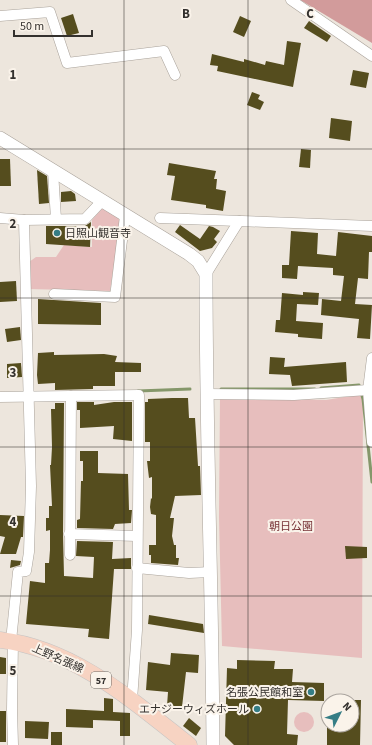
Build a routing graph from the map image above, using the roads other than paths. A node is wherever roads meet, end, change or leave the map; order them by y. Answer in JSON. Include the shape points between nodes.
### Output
{"nodes":[{"id":1,"x":291,"y":0,"type":"edge"},
{"id":2,"x":0,"y":16,"type":"edge"},
{"id":3,"x":372,"y":56,"type":"edge"},
{"id":4,"x":175,"y":75,"type":"dead end"},
{"id":5,"x":0,"y":138,"type":"edge"},
{"id":6,"x":53,"y":171,"type":"junction"},
{"id":7,"x":102,"y":201,"type":"junction"},
{"id":8,"x":125,"y":216,"type":"junction"},
{"id":9,"x":0,"y":218,"type":"edge"},
{"id":10,"x":160,"y":218,"type":"dead end"},
{"id":11,"x":56,"y":219,"type":"junction"},
{"id":12,"x":24,"y":220,"type":"junction"},
{"id":13,"x":239,"y":221,"type":"junction"},
{"id":14,"x":372,"y":226,"type":"edge"},
{"id":15,"x":206,"y":274,"type":"junction"},
{"id":16,"x":54,"y":294,"type":"dead end"},
{"id":17,"x":372,"y":358,"type":"edge"},
{"id":18,"x":363,"y":390,"type":"junction"},
{"id":19,"x":206,"y":394,"type":"junction"},
{"id":20,"x":28,"y":396,"type":"junction"},
{"id":21,"x":71,"y":396,"type":"junction"},
{"id":22,"x":0,"y":397,"type":"edge"},
{"id":23,"x":372,"y":442,"type":"edge"},
{"id":24,"x":69,"y":534,"type":"junction"},
{"id":25,"x":136,"y":536,"type":"junction"},
{"id":26,"x":70,"y":555,"type":"dead end"},
{"id":27,"x":136,"y":568,"type":"junction"},
{"id":28,"x":211,"y":572,"type":"junction"},
{"id":29,"x":8,"y":641,"type":"edge"},
{"id":30,"x":132,"y":700,"type":"junction"},
{"id":31,"x":14,"y":745,"type":"edge"},
{"id":32,"x":189,"y":745,"type":"edge"},
{"id":33,"x":213,"y":745,"type":"edge"}],
"edges":[{"from":1,"to":3,"type":"street"},
{"from":2,"to":4,"type":"street","via":[[50,12],[67,63],[164,51]]},
{"from":5,"to":6,"type":"street"},
{"from":6,"to":7,"type":"street"},
{"from":6,"to":11,"type":"street"},
{"from":7,"to":8,"type":"street"},
{"from":7,"to":11,"type":"street","via":[[85,219]]},
{"from":8,"to":15,"type":"street","via":[[189,254]]},
{"from":8,"to":16,"type":"street","via":[[114,297]]},
{"from":9,"to":12,"type":"street"},
{"from":10,"to":13,"type":"street"},
{"from":11,"to":12,"type":"street"},
{"from":12,"to":20,"type":"street"},
{"from":13,"to":14,"type":"street"},
{"from":13,"to":15,"type":"street"},
{"from":15,"to":19,"type":"street"},
{"from":17,"to":18,"type":"street"},
{"from":18,"to":19,"type":"street","via":[[294,395]]},
{"from":18,"to":23,"type":"street"},
{"from":19,"to":28,"type":"street"},
{"from":20,"to":21,"type":"street"},
{"from":20,"to":22,"type":"street"},
{"from":20,"to":29,"type":"street","via":[[31,486],[29,552],[26,571],[18,572]]},
{"from":21,"to":24,"type":"street"},
{"from":21,"to":25,"type":"street","via":[[139,395]]},
{"from":24,"to":25,"type":"street"},
{"from":24,"to":26,"type":"street"},
{"from":25,"to":27,"type":"street"},
{"from":27,"to":28,"type":"street","via":[[189,573]]},
{"from":27,"to":30,"type":"street","via":[[137,630]]},
{"from":28,"to":33,"type":"street"},
{"from":29,"to":30,"type":"main road","name":"上野名張線","number":"57","via":[[30,645],[63,658]]},
{"from":29,"to":31,"type":"street"},
{"from":30,"to":32,"type":"main road","name":"上野名張線","number":"57"}]}
